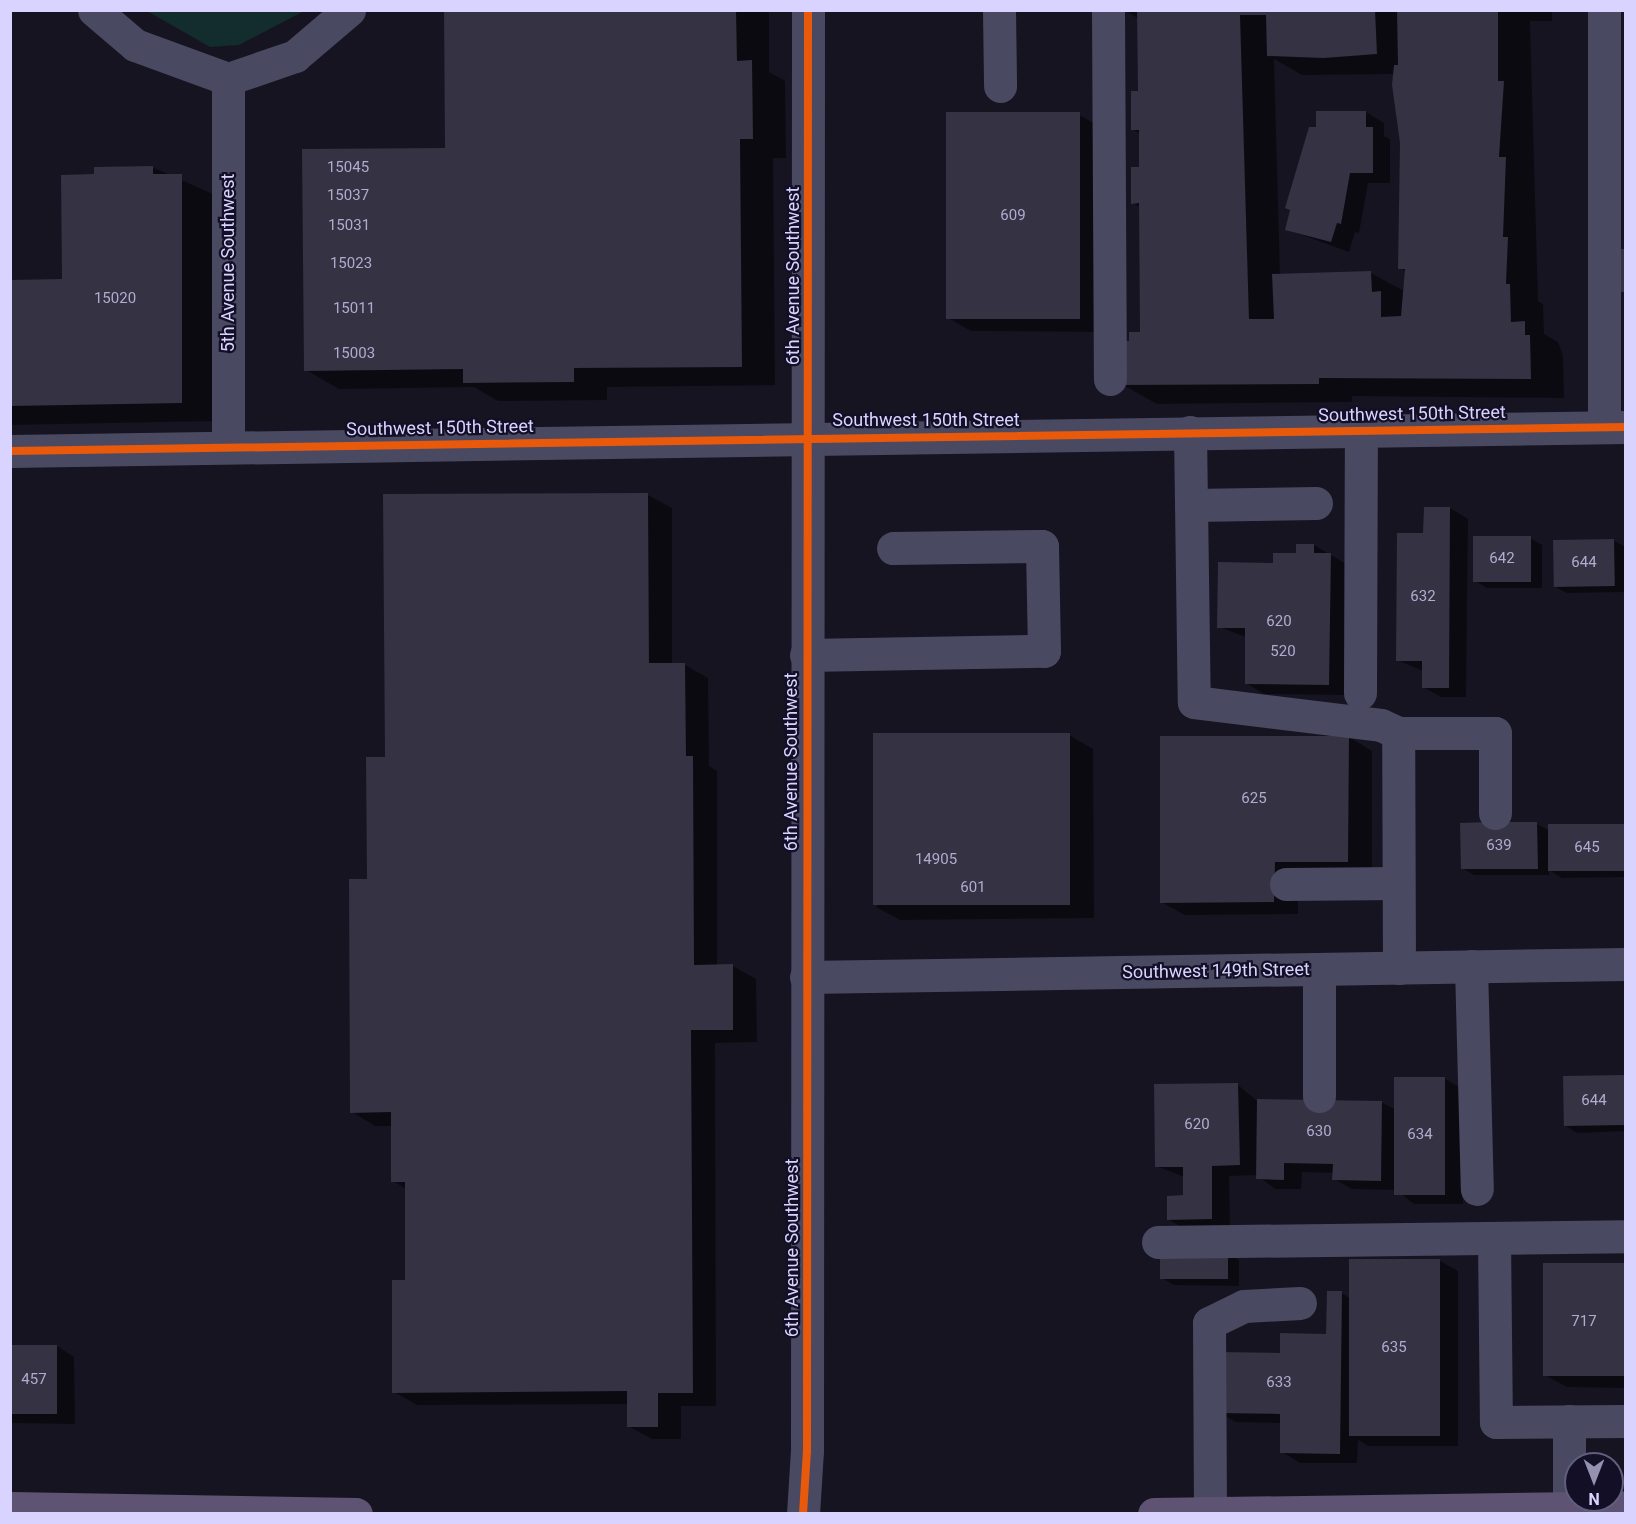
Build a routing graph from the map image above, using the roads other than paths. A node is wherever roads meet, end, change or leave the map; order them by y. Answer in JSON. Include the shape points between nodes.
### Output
{"nodes":[{"id":1,"x":94,"y":10,"type":"edge"},
{"id":2,"x":349,"y":10,"type":"edge"},
{"id":3,"x":808,"y":10,"type":"edge"},
{"id":4,"x":999,"y":10,"type":"edge"},
{"id":5,"x":1108,"y":10,"type":"edge"},
{"id":6,"x":1604,"y":10,"type":"edge"},
{"id":7,"x":228,"y":79,"type":"junction"},
{"id":8,"x":1000,"y":86,"type":"dead end"},
{"id":9,"x":1110,"y":379,"type":"dead end"},
{"id":10,"x":1615,"y":427,"type":"edge"},
{"id":11,"x":1361,"y":430,"type":"junction"},
{"id":12,"x":1190,"y":432,"type":"junction"},
{"id":13,"x":808,"y":435,"type":"junction"},
{"id":14,"x":228,"y":447,"type":"junction"},
{"id":15,"x":10,"y":451,"type":"edge"},
{"id":16,"x":1316,"y":503,"type":"dead end"},
{"id":17,"x":1191,"y":505,"type":"junction"},
{"id":18,"x":892,"y":548,"type":"dead end"},
{"id":19,"x":807,"y":655,"type":"junction"},
{"id":20,"x":1360,"y":693,"type":"dead end"},
{"id":21,"x":1398,"y":733,"type":"junction"},
{"id":22,"x":1496,"y":813,"type":"dead end"},
{"id":23,"x":1398,"y":883,"type":"junction"},
{"id":24,"x":1286,"y":884,"type":"dead end"},
{"id":25,"x":1626,"y":964,"type":"edge"},
{"id":26,"x":1471,"y":966,"type":"junction"},
{"id":27,"x":1399,"y":968,"type":"junction"},
{"id":28,"x":1319,"y":969,"type":"junction"},
{"id":29,"x":806,"y":977,"type":"junction"},
{"id":30,"x":1319,"y":1096,"type":"dead end"},
{"id":31,"x":1477,"y":1189,"type":"dead end"},
{"id":32,"x":1626,"y":1236,"type":"edge"},
{"id":33,"x":1494,"y":1238,"type":"junction"},
{"id":34,"x":1158,"y":1242,"type":"dead end"},
{"id":35,"x":1300,"y":1303,"type":"dead end"},
{"id":36,"x":1626,"y":1420,"type":"edge"},
{"id":37,"x":1569,"y":1421,"type":"junction"},
{"id":38,"x":1569,"y":1452,"type":"edge"},
{"id":39,"x":10,"y":1508,"type":"edge"},
{"id":40,"x":1564,"y":1508,"type":"edge"},
{"id":41,"x":1440,"y":1511,"type":"edge"},
{"id":42,"x":1210,"y":1513,"type":"edge"},
{"id":43,"x":356,"y":1514,"type":"edge"},
{"id":44,"x":803,"y":1514,"type":"edge"},
{"id":45,"x":1154,"y":1514,"type":"edge"}],
"edges":[{"from":1,"to":7,"type":"street","via":[[135,45]]},
{"from":2,"to":7,"type":"street","via":[[295,57]]},
{"from":3,"to":13,"type":"street","name":"6th Avenue Southwest"},
{"from":4,"to":8,"type":"street"},
{"from":5,"to":9,"type":"street"},
{"from":6,"to":10,"type":"street"},
{"from":7,"to":14,"type":"street","name":"5th Avenue Southwest"},
{"from":10,"to":11,"type":"street","name":"Southwest 150th Street"},
{"from":11,"to":12,"type":"street","name":"Southwest 150th Street"},
{"from":11,"to":20,"type":"street"},
{"from":12,"to":13,"type":"street","name":"Southwest 150th Street"},
{"from":12,"to":17,"type":"street"},
{"from":13,"to":14,"type":"street","name":"Southwest 150th Street"},
{"from":13,"to":19,"type":"street","name":"6th Avenue Southwest"},
{"from":14,"to":15,"type":"street","name":"Southwest 150th Street"},
{"from":16,"to":17,"type":"street"},
{"from":17,"to":21,"type":"street","via":[[1194,702],[1381,725]]},
{"from":18,"to":19,"type":"street","via":[[1042,546],[1044,651]]},
{"from":19,"to":29,"type":"street","name":"6th Avenue Southwest"},
{"from":21,"to":22,"type":"street","via":[[1495,733]]},
{"from":21,"to":23,"type":"street"},
{"from":23,"to":24,"type":"street"},
{"from":23,"to":27,"type":"street"},
{"from":25,"to":26,"type":"street","name":"Southwest 149th Street"},
{"from":26,"to":27,"type":"street","name":"Southwest 149th Street"},
{"from":26,"to":31,"type":"street"},
{"from":27,"to":28,"type":"street","name":"Southwest 149th Street"},
{"from":28,"to":29,"type":"street","name":"Southwest 149th Street"},
{"from":28,"to":30,"type":"street"},
{"from":29,"to":44,"type":"street","name":"6th Avenue Southwest","via":[[807,1451]]},
{"from":32,"to":33,"type":"street"},
{"from":33,"to":34,"type":"street"},
{"from":33,"to":37,"type":"street","via":[[1496,1422]]},
{"from":35,"to":42,"type":"street","via":[[1244,1306],[1209,1323]]},
{"from":36,"to":37,"type":"street"},
{"from":37,"to":38,"type":"street"},
{"from":39,"to":43,"type":"main road"},
{"from":40,"to":41,"type":"main road"},
{"from":41,"to":42,"type":"main road"},
{"from":42,"to":45,"type":"main road"}]}
